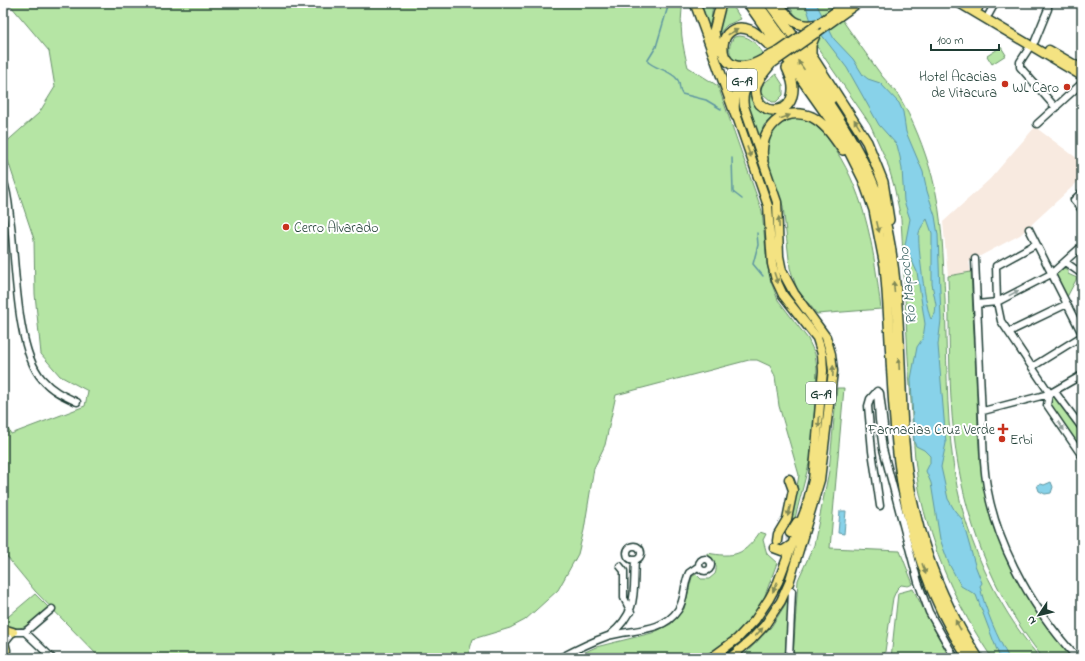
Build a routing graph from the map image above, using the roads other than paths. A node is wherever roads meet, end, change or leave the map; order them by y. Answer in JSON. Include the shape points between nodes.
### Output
{"nodes":[{"id":1,"x":695,"y":3,"type":"edge"},
{"id":2,"x":721,"y":3,"type":"edge"},
{"id":3,"x":742,"y":3,"type":"edge"},
{"id":4,"x":748,"y":3,"type":"edge"},
{"id":5,"x":757,"y":3,"type":"edge"},
{"id":6,"x":769,"y":3,"type":"edge"},
{"id":7,"x":778,"y":3,"type":"edge"},
{"id":8,"x":847,"y":3,"type":"edge"},
{"id":9,"x":858,"y":3,"type":"edge"},
{"id":10,"x":959,"y":3,"type":"edge"},
{"id":11,"x":996,"y":3,"type":"edge"},
{"id":12,"x":1048,"y":3,"type":"edge"},
{"id":13,"x":973,"y":5,"type":"edge"},
{"id":14,"x":989,"y":14,"type":"junction"},
{"id":15,"x":817,"y":28,"type":"junction"},
{"id":16,"x":794,"y":44,"type":"junction"},
{"id":17,"x":1033,"y":44,"type":"junction"},
{"id":18,"x":772,"y":57,"type":"junction"},
{"id":19,"x":787,"y":68,"type":"junction"},
{"id":20,"x":1082,"y":69,"type":"edge"},
{"id":21,"x":1082,"y":76,"type":"edge"},
{"id":22,"x":1082,"y":83,"type":"edge"},
{"id":23,"x":732,"y":106,"type":"junction"},
{"id":24,"x":1056,"y":108,"type":"junction"},
{"id":25,"x":736,"y":116,"type":"junction"},
{"id":26,"x":1037,"y":124,"type":"dead end"},
{"id":27,"x":846,"y":146,"type":"junction"},
{"id":28,"x":763,"y":159,"type":"junction"},
{"id":29,"x":863,"y":179,"type":"junction"},
{"id":30,"x":3,"y":180,"type":"edge"},
{"id":31,"x":1082,"y":192,"type":"edge"},
{"id":32,"x":877,"y":195,"type":"junction"},
{"id":33,"x":1082,"y":210,"type":"edge"},
{"id":34,"x":1029,"y":229,"type":"dead end"},
{"id":35,"x":1036,"y":244,"type":"junction"},
{"id":36,"x":1082,"y":246,"type":"edge"},
{"id":37,"x":891,"y":255,"type":"junction"},
{"id":38,"x":975,"y":259,"type":"dead end"},
{"id":39,"x":1065,"y":262,"type":"junction"},
{"id":40,"x":1051,"y":274,"type":"junction"},
{"id":41,"x":1082,"y":274,"type":"edge"},
{"id":42,"x":997,"y":302,"type":"junction"},
{"id":43,"x":977,"y":304,"type":"junction"},
{"id":44,"x":1067,"y":304,"type":"junction"},
{"id":45,"x":1009,"y":332,"type":"junction"},
{"id":46,"x":1082,"y":335,"type":"edge"},
{"id":47,"x":1032,"y":367,"type":"junction"},
{"id":48,"x":1082,"y":376,"type":"edge"},
{"id":49,"x":1051,"y":393,"type":"junction"},
{"id":50,"x":1036,"y":398,"type":"junction"},
{"id":51,"x":77,"y":402,"type":"dead end"},
{"id":52,"x":1047,"y":405,"type":"junction"},
{"id":53,"x":983,"y":411,"type":"junction"},
{"id":54,"x":1082,"y":428,"type":"edge"},
{"id":55,"x":1082,"y":456,"type":"edge"},
{"id":56,"x":789,"y":479,"type":"dead end"},
{"id":57,"x":880,"y":506,"type":"dead end"},
{"id":58,"x":807,"y":515,"type":"junction"},
{"id":59,"x":790,"y":533,"type":"dead end"},
{"id":60,"x":777,"y":541,"type":"dead end"},
{"id":61,"x":807,"y":542,"type":"dead end"},
{"id":62,"x":792,"y":545,"type":"junction"},
{"id":63,"x":636,"y":560,"type":"dead end"},
{"id":64,"x":785,"y":563,"type":"junction"},
{"id":65,"x":620,"y":566,"type":"dead end"},
{"id":66,"x":699,"y":566,"type":"dead end"},
{"id":67,"x":792,"y":592,"type":"dead end"},
{"id":68,"x":52,"y":609,"type":"dead end"},
{"id":69,"x":631,"y":612,"type":"junction"},
{"id":70,"x":3,"y":629,"type":"edge"},
{"id":71,"x":13,"y":632,"type":"junction"},
{"id":72,"x":24,"y":632,"type":"junction"},
{"id":73,"x":609,"y":636,"type":"junction"},
{"id":74,"x":4,"y":640,"type":"edge"},
{"id":75,"x":5,"y":658,"type":"edge"},
{"id":76,"x":52,"y":658,"type":"edge"},
{"id":77,"x":560,"y":658,"type":"edge"},
{"id":78,"x":711,"y":658,"type":"edge"},
{"id":79,"x":730,"y":658,"type":"edge"},
{"id":80,"x":789,"y":658,"type":"edge"},
{"id":81,"x":955,"y":658,"type":"edge"},
{"id":82,"x":968,"y":658,"type":"edge"},
{"id":83,"x":978,"y":658,"type":"edge"},
{"id":84,"x":1076,"y":658,"type":"edge"}],
"edges":[{"from":1,"to":23,"type":"highway"},
{"from":2,"to":23,"type":"highway","via":[[714,26],[714,41]]},
{"from":3,"to":18,"type":"highway"},
{"from":4,"to":27,"type":"highway"},
{"from":32,"to":5,"type":"highway","one_way":true,"via":[[864,164],[847,134]]},
{"from":6,"to":32,"type":"highway","via":[[797,41],[862,146],[873,170]]},
{"from":7,"to":15,"type":"highway","via":[[789,19],[796,24]]},
{"from":8,"to":15,"type":"main road"},
{"from":9,"to":15,"type":"main road"},
{"from":10,"to":17,"type":"main road"},
{"from":11,"to":14,"type":"street"},
{"from":12,"to":17,"type":"street","via":[[1048,9]]},
{"from":13,"to":14,"type":"main road"},
{"from":14,"to":17,"type":"main road"},
{"from":15,"to":16,"type":"main road","bridge":true},
{"from":37,"to":15,"type":"highway","one_way":true,"via":[[887,200],[877,164],[859,126],[811,52]]},
{"from":16,"to":18,"type":"main road","number":"G-19","bridge":true},
{"from":16,"to":18,"type":"main road","number":"G-19","bridge":true},
{"from":17,"to":20,"type":"main road"},
{"from":17,"to":21,"type":"main road"},
{"from":17,"to":24,"type":"street","via":[[1020,62],[1020,67]]},
{"from":18,"to":18,"type":"highway","one_way":true,"via":[[749,66],[736,66],[725,57],[722,48],[724,40],[731,31],[744,28],[754,31]]},
{"from":18,"to":19,"type":"highway"},
{"from":18,"to":19,"type":"highway","via":[[755,90],[758,102],[764,108],[782,109],[792,98],[793,83]]},
{"from":18,"to":25,"type":"main road","number":"G-19","via":[[747,74],[740,83],[735,95]]},
{"from":18,"to":28,"type":"main road","number":"G-19","via":[[745,90],[743,102]]},
{"from":19,"to":27,"type":"highway"},
{"from":22,"to":24,"type":"street"},
{"from":23,"to":25,"type":"highway"},
{"from":24,"to":26,"type":"street"},
{"from":25,"to":58,"type":"main road","number":"G-19","one_way":true,"via":[[768,206],[772,264],[776,280],[783,296],[817,338],[822,354],[823,371],[815,466]]},
{"from":27,"to":29,"type":"highway"},
{"from":28,"to":29,"type":"highway","one_way":true,"via":[[763,141],[772,124],[790,115],[806,115],[826,127]]},
{"from":58,"to":28,"type":"main road","number":"G-19","one_way":true,"via":[[821,472],[832,359],[823,331],[794,293],[782,270],[777,202]]},
{"from":29,"to":82,"type":"highway","one_way":true,"via":[[874,210],[883,254],[897,450],[903,491],[929,583],[947,623]]},
{"from":30,"to":51,"type":"street","via":[[9,204],[22,328],[28,356],[45,383],[57,393]]},
{"from":31,"to":33,"type":"street","via":[[1074,200]]},
{"from":32,"to":37,"type":"highway"},
{"from":34,"to":35,"type":"street"},
{"from":35,"to":40,"type":"street"},
{"from":35,"to":42,"type":"street","via":[[996,266]]},
{"from":36,"to":39,"type":"street"},
{"from":83,"to":37,"type":"highway","one_way":true,"via":[[938,585],[924,544],[911,491],[904,442]]},
{"from":38,"to":43,"type":"street"},
{"from":39,"to":40,"type":"street"},
{"from":39,"to":41,"type":"street"},
{"from":42,"to":40,"type":"street","one_way":true},
{"from":40,"to":44,"type":"street"},
{"from":42,"to":43,"type":"street"},
{"from":42,"to":45,"type":"street","via":[[1000,318]]},
{"from":43,"to":53,"type":"street"},
{"from":44,"to":45,"type":"street"},
{"from":44,"to":46,"type":"street"},
{"from":45,"to":47,"type":"street"},
{"from":46,"to":47,"type":"street"},
{"from":47,"to":49,"type":"street"},
{"from":48,"to":49,"type":"street"},
{"from":49,"to":50,"type":"street"},
{"from":49,"to":52,"type":"street"},
{"from":49,"to":54,"type":"street"},
{"from":50,"to":52,"type":"street"},
{"from":50,"to":53,"type":"street"},
{"from":52,"to":55,"type":"street","one_way":true},
{"from":53,"to":84,"type":"street","via":[[984,474],[1002,537],[1032,600]]},
{"from":56,"to":60,"type":"main road","one_way":true,"via":[[793,490],[787,519]]},
{"from":57,"to":81,"type":"street","via":[[868,406],[877,391],[881,395],[889,473],[923,597]]},
{"from":58,"to":59,"type":"main road"},
{"from":58,"to":61,"type":"main road"},
{"from":58,"to":62,"type":"main road","number":"G-19"},
{"from":79,"to":58,"type":"main road","number":"G-19","one_way":true,"via":[[758,633],[781,601],[789,583]]},
{"from":62,"to":64,"type":"main road","number":"G-19"},
{"from":62,"to":64,"type":"main road","via":[[783,551],[774,548]]},
{"from":63,"to":69,"type":"street"},
{"from":64,"to":78,"type":"main road","number":"G-19","one_way":true,"via":[[769,599],[755,620]]},
{"from":65,"to":69,"type":"street","via":[[624,571],[624,598]]},
{"from":66,"to":73,"type":"street","via":[[689,573],[683,602],[669,620],[648,628]]},
{"from":67,"to":80,"type":"street"},
{"from":68,"to":72,"type":"street"},
{"from":69,"to":73,"type":"street"},
{"from":70,"to":71,"type":"main road"},
{"from":71,"to":72,"type":"street"},
{"from":71,"to":74,"type":"street"},
{"from":72,"to":76,"type":"street"},
{"from":73,"to":77,"type":"street"},
{"from":74,"to":75,"type":"main road"}]}
